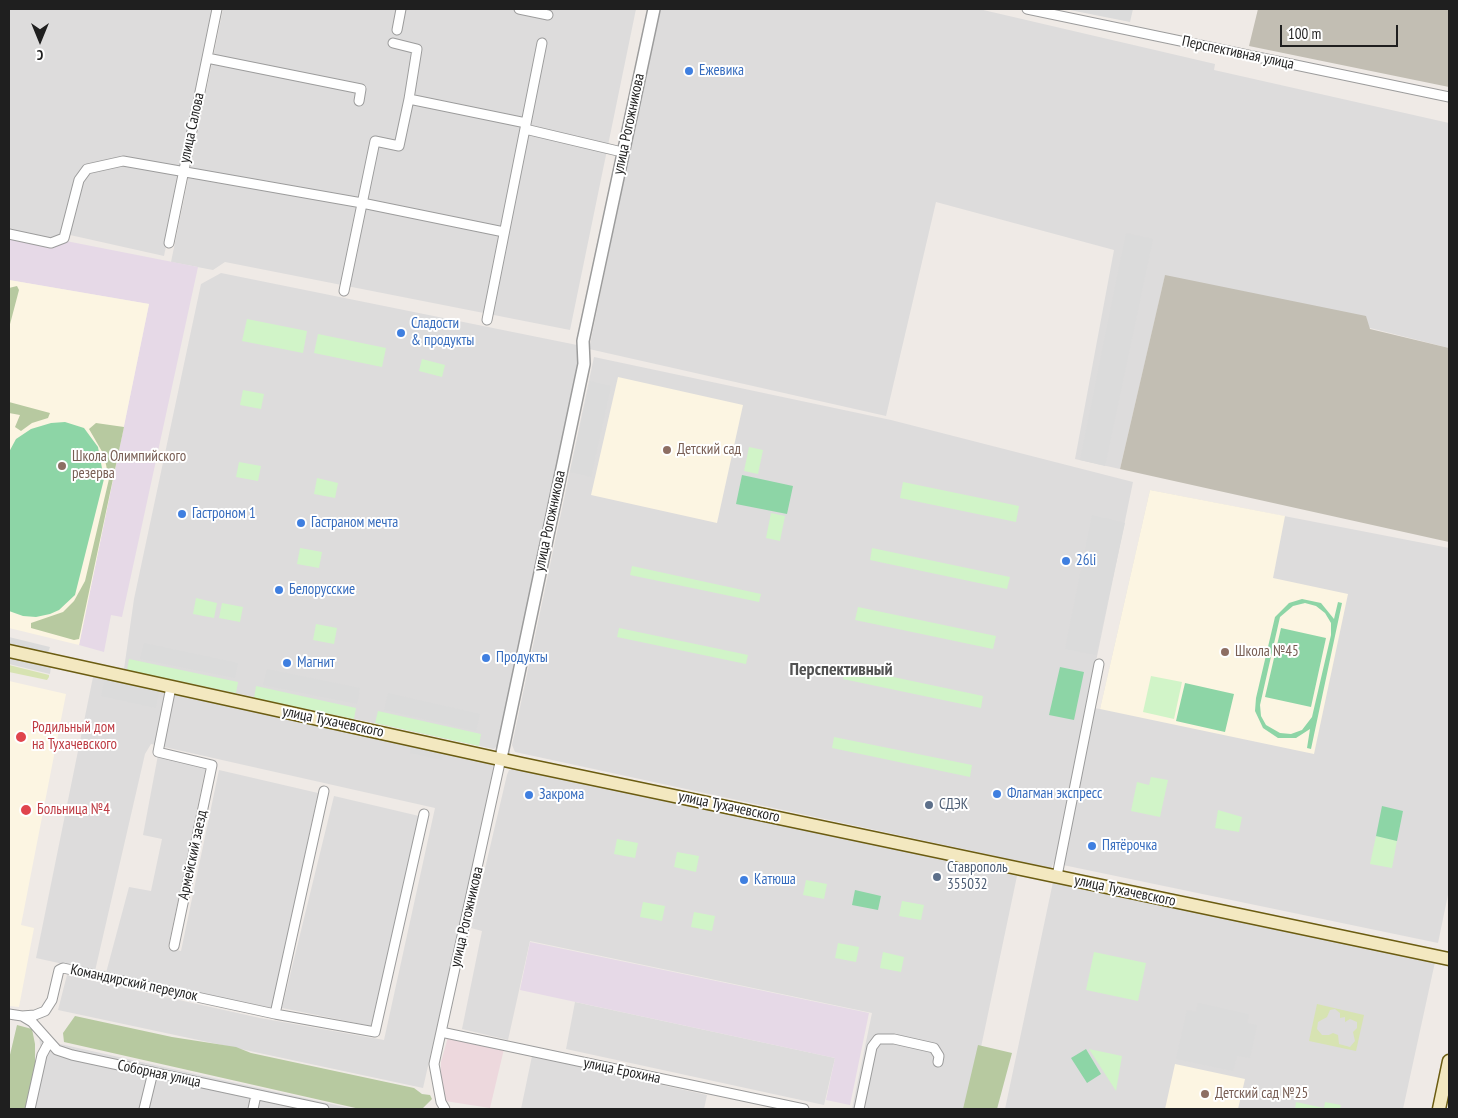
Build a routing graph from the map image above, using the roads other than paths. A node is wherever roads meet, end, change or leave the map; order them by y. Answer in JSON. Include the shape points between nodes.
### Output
{"nodes":[{"id":1,"x":217,"y":9,"type":"edge"},
{"id":2,"x":401,"y":9,"type":"edge"},
{"id":3,"x":519,"y":9,"type":"edge"},
{"id":4,"x":654,"y":9,"type":"edge"},
{"id":5,"x":1027,"y":9,"type":"edge"},
{"id":6,"x":548,"y":14,"type":"dead end"},
{"id":7,"x":397,"y":30,"type":"dead end"},
{"id":8,"x":393,"y":43,"type":"dead end"},
{"id":9,"x":542,"y":43,"type":"dead end"},
{"id":10,"x":207,"y":58,"type":"junction"},
{"id":11,"x":1449,"y":97,"type":"edge"},
{"id":12,"x":409,"y":99,"type":"junction"},
{"id":13,"x":359,"y":100,"type":"dead end"},
{"id":14,"x":526,"y":126,"type":"junction"},
{"id":15,"x":622,"y":152,"type":"junction"},
{"id":16,"x":184,"y":171,"type":"junction"},
{"id":17,"x":362,"y":203,"type":"junction"},
{"id":18,"x":504,"y":232,"type":"junction"},
{"id":19,"x":9,"y":234,"type":"edge"},
{"id":20,"x":169,"y":243,"type":"dead end"},
{"id":21,"x":344,"y":291,"type":"dead end"},
{"id":22,"x":487,"y":320,"type":"dead end"},
{"id":23,"x":9,"y":651,"type":"edge"},
{"id":24,"x":1099,"y":664,"type":"dead end"},
{"id":25,"x":171,"y":687,"type":"junction"},
{"id":26,"x":501,"y":758,"type":"junction"},
{"id":27,"x":324,"y":791,"type":"dead end"},
{"id":28,"x":424,"y":814,"type":"dead end"},
{"id":29,"x":1057,"y":876,"type":"junction"},
{"id":30,"x":174,"y":946,"type":"dead end"},
{"id":31,"x":1449,"y":959,"type":"edge"},
{"id":32,"x":9,"y":1014,"type":"edge"},
{"id":33,"x":275,"y":1014,"type":"junction"},
{"id":34,"x":22,"y":1016,"type":"junction"},
{"id":35,"x":441,"y":1032,"type":"junction"},
{"id":36,"x":49,"y":1042,"type":"junction"},
{"id":37,"x":1449,"y":1061,"type":"edge"},
{"id":38,"x":938,"y":1062,"type":"dead end"},
{"id":39,"x":153,"y":1072,"type":"junction"},
{"id":40,"x":256,"y":1095,"type":"junction"},
{"id":41,"x":30,"y":1109,"type":"edge"},
{"id":42,"x":144,"y":1109,"type":"edge"},
{"id":43,"x":253,"y":1109,"type":"edge"},
{"id":44,"x":324,"y":1109,"type":"edge"},
{"id":45,"x":445,"y":1109,"type":"edge"},
{"id":46,"x":804,"y":1109,"type":"edge"},
{"id":47,"x":859,"y":1109,"type":"edge"},
{"id":48,"x":1439,"y":1109,"type":"edge"}],
"edges":[{"from":1,"to":10,"type":"street","name":"улица Салова"},
{"from":2,"to":7,"type":"street"},
{"from":3,"to":6,"type":"street"},
{"from":4,"to":15,"type":"street","name":"улица Рогожникова"},
{"from":5,"to":11,"type":"street","name":"Перспективная улица"},
{"from":8,"to":12,"type":"street","via":[[417,49]]},
{"from":9,"to":14,"type":"street"},
{"from":10,"to":13,"type":"street","via":[[361,89]]},
{"from":10,"to":16,"type":"street","name":"улица Салова"},
{"from":12,"to":14,"type":"street"},
{"from":12,"to":17,"type":"street","via":[[399,146],[374,141]]},
{"from":14,"to":15,"type":"street"},
{"from":14,"to":18,"type":"street"},
{"from":15,"to":26,"type":"street","name":"улица Рогожникова","via":[[583,341],[584,364]]},
{"from":16,"to":17,"type":"street"},
{"from":16,"to":19,"type":"street","name":"улица Салова","via":[[123,161],[87,169],[79,180],[64,238],[51,243]]},
{"from":16,"to":20,"type":"street"},
{"from":17,"to":18,"type":"street"},
{"from":17,"to":21,"type":"street"},
{"from":18,"to":22,"type":"street"},
{"from":23,"to":25,"type":"main road","name":"улица Тухачевского"},
{"from":24,"to":29,"type":"street"},
{"from":25,"to":26,"type":"main road","name":"улица Тухачевского"},
{"from":25,"to":30,"type":"street","name":"Армейский заезд","via":[[158,752],[212,765]]},
{"from":26,"to":29,"type":"main road","name":"улица Тухачевского"},
{"from":26,"to":35,"type":"street","name":"улица Рогожникова"},
{"from":27,"to":33,"type":"street"},
{"from":28,"to":33,"type":"street","name":"Командирский переулок","via":[[375,1032]]},
{"from":29,"to":31,"type":"main road","name":"улица Тухачевского"},
{"from":32,"to":34,"type":"street"},
{"from":33,"to":34,"type":"street","name":"Командирский переулок","via":[[63,968],[59,970],[52,1000],[45,1011]]},
{"from":34,"to":36,"type":"street","name":"Соборная улица","via":[[32,1022]]},
{"from":35,"to":45,"type":"street","name":"улица Рогожникова","via":[[434,1064]]},
{"from":35,"to":46,"type":"street","name":"улица Ерохина"},
{"from":36,"to":39,"type":"street","name":"Соборная улица","via":[[58,1050],[72,1055]]},
{"from":36,"to":41,"type":"street","via":[[42,1054]]},
{"from":37,"to":48,"type":"main road"},
{"from":38,"to":47,"type":"street","via":[[939,1056],[934,1048],[894,1039],[878,1039],[872,1047]]},
{"from":39,"to":40,"type":"street","name":"Соборная улица"},
{"from":39,"to":42,"type":"street"},
{"from":40,"to":43,"type":"street"},
{"from":40,"to":44,"type":"street","name":"Соборная улица"}]}
